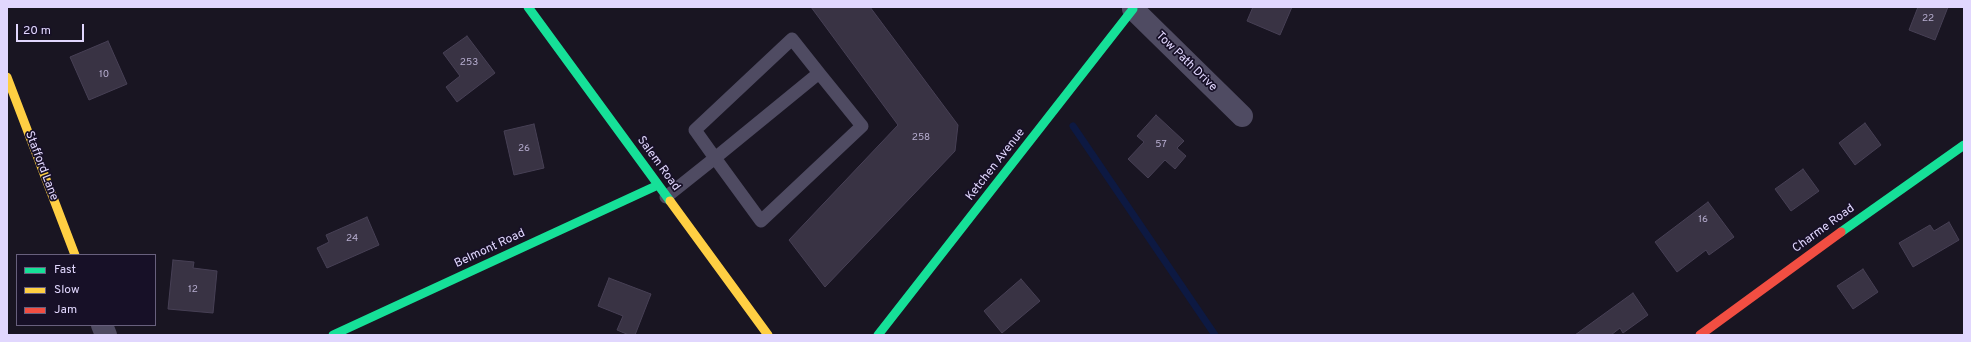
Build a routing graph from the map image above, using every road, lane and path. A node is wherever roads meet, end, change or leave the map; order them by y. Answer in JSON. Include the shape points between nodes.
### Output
{"nodes":[{"id":1,"x":528,"y":7,"type":"edge"},
{"id":2,"x":1133,"y":8,"type":"edge"},
{"id":3,"x":819,"y":73,"type":"junction"},
{"id":4,"x":7,"y":77,"type":"edge"},
{"id":5,"x":1242,"y":116,"type":"dead end"},
{"id":6,"x":1964,"y":145,"type":"edge"},
{"id":7,"x":715,"y":158,"type":"junction"},
{"id":8,"x":658,"y":185,"type":"junction"},
{"id":9,"x":666,"y":197,"type":"junction"},
{"id":10,"x":76,"y":254,"type":"edge"},
{"id":11,"x":333,"y":335,"type":"edge"},
{"id":12,"x":768,"y":335,"type":"edge"},
{"id":13,"x":878,"y":335,"type":"edge"},
{"id":14,"x":1700,"y":335,"type":"edge"}],
"edges":[{"from":1,"to":8,"type":"street","name":"Salem Road"},
{"from":2,"to":5,"type":"street","name":"Tow Path Drive"},
{"from":2,"to":13,"type":"street","name":"Ketchen Avenue"},
{"from":3,"to":7,"type":"lane"},
{"from":3,"to":7,"type":"lane","via":[[792,39],[695,130]]},
{"from":3,"to":7,"type":"lane","via":[[862,126],[761,221]]},
{"from":4,"to":10,"type":"street","name":"Stafford Lane"},
{"from":6,"to":14,"type":"street","name":"Charme Road"},
{"from":7,"to":9,"type":"lane"},
{"from":8,"to":9,"type":"street","name":"Salem Road"},
{"from":8,"to":11,"type":"street","name":"Belmont Road"},
{"from":9,"to":12,"type":"street","name":"Salem Road"}]}
